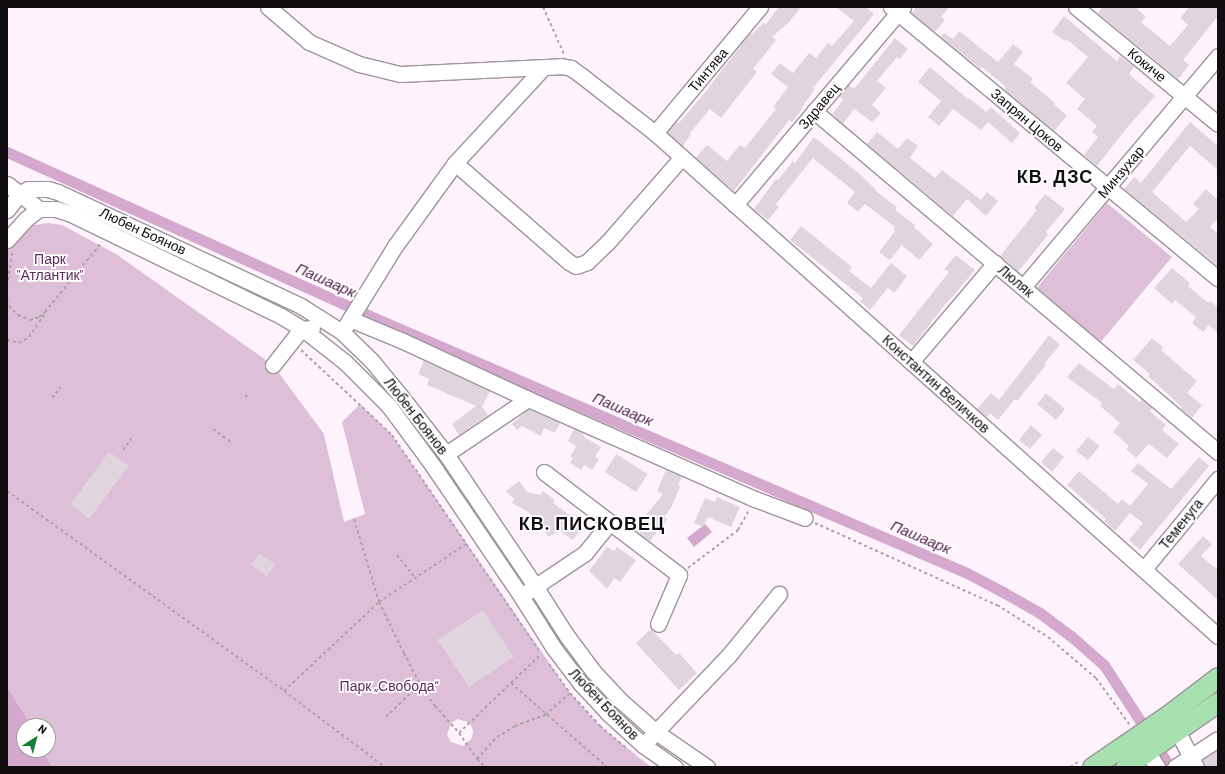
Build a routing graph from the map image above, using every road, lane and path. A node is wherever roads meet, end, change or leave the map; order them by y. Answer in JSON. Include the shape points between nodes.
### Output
{"nodes":[{"id":1,"x":268,"y":7,"type":"edge"},
{"id":2,"x":543,"y":7,"type":"edge"},
{"id":3,"x":760,"y":7,"type":"edge"},
{"id":4,"x":1076,"y":7,"type":"edge"},
{"id":5,"x":897,"y":9,"type":"edge"},
{"id":6,"x":1218,"y":56,"type":"edge"},
{"id":7,"x":543,"y":68,"type":"junction"},
{"id":8,"x":570,"y":68,"type":"junction"},
{"id":9,"x":1184,"y":96,"type":"junction"},
{"id":10,"x":814,"y":111,"type":"junction"},
{"id":11,"x":1218,"y":124,"type":"edge"},
{"id":12,"x":655,"y":133,"type":"junction"},
{"id":13,"x":682,"y":157,"type":"junction"},
{"id":14,"x":455,"y":163,"type":"junction"},
{"id":15,"x":7,"y":184,"type":"edge"},
{"id":16,"x":1108,"y":187,"type":"junction"},
{"id":17,"x":24,"y":191,"type":"junction"},
{"id":18,"x":735,"y":205,"type":"junction"},
{"id":19,"x":39,"y":209,"type":"junction"},
{"id":20,"x":7,"y":210,"type":"edge"},
{"id":21,"x":11,"y":241,"type":"edge"},
{"id":22,"x":100,"y":245,"type":"dead end"},
{"id":23,"x":995,"y":263,"type":"junction"},
{"id":24,"x":1218,"y":278,"type":"edge"},
{"id":25,"x":7,"y":286,"type":"edge"},
{"id":26,"x":1023,"y":287,"type":"junction"},
{"id":27,"x":7,"y":299,"type":"edge"},
{"id":28,"x":45,"y":312,"type":"junction"},
{"id":29,"x":348,"y":323,"type":"junction"},
{"id":30,"x":303,"y":329,"type":"junction"},
{"id":31,"x":7,"y":340,"type":"edge"},
{"id":32,"x":292,"y":341,"type":"junction"},
{"id":33,"x":912,"y":362,"type":"junction"},
{"id":34,"x":273,"y":365,"type":"dead end"},
{"id":35,"x":61,"y":387,"type":"dead end"},
{"id":36,"x":245,"y":395,"type":"dead end"},
{"id":37,"x":52,"y":398,"type":"dead end"},
{"id":38,"x":248,"y":398,"type":"dead end"},
{"id":39,"x":528,"y":399,"type":"junction"},
{"id":40,"x":213,"y":429,"type":"dead end"},
{"id":41,"x":131,"y":439,"type":"dead end"},
{"id":42,"x":231,"y":442,"type":"dead end"},
{"id":43,"x":123,"y":450,"type":"dead end"},
{"id":44,"x":1218,"y":452,"type":"edge"},
{"id":45,"x":446,"y":454,"type":"junction"},
{"id":46,"x":544,"y":472,"type":"dead end"},
{"id":47,"x":1218,"y":479,"type":"edge"},
{"id":48,"x":7,"y":491,"type":"edge"},
{"id":49,"x":755,"y":499,"type":"junction"},
{"id":50,"x":805,"y":518,"type":"joint"},
{"id":51,"x":354,"y":519,"type":"dead end"},
{"id":52,"x":610,"y":522,"type":"junction"},
{"id":53,"x":466,"y":544,"type":"junction"},
{"id":54,"x":397,"y":555,"type":"dead end"},
{"id":55,"x":1144,"y":569,"type":"junction"},
{"id":56,"x":679,"y":575,"type":"junction"},
{"id":57,"x":415,"y":578,"type":"junction"},
{"id":58,"x":535,"y":586,"type":"junction"},
{"id":59,"x":779,"y":594,"type":"dead end"},
{"id":60,"x":521,"y":596,"type":"junction"},
{"id":61,"x":379,"y":602,"type":"junction"},
{"id":62,"x":658,"y":624,"type":"dead end"},
{"id":63,"x":1218,"y":636,"type":"edge"},
{"id":64,"x":541,"y":654,"type":"junction"},
{"id":65,"x":1218,"y":677,"type":"edge"},
{"id":66,"x":420,"y":684,"type":"junction"},
{"id":67,"x":511,"y":684,"type":"junction"},
{"id":68,"x":284,"y":691,"type":"junction"},
{"id":69,"x":570,"y":693,"type":"junction"},
{"id":70,"x":1218,"y":702,"type":"edge"},
{"id":71,"x":546,"y":714,"type":"junction"},
{"id":72,"x":386,"y":717,"type":"dead end"},
{"id":73,"x":1165,"y":717,"type":"junction"},
{"id":74,"x":656,"y":732,"type":"junction"},
{"id":75,"x":459,"y":733,"type":"junction"},
{"id":76,"x":1175,"y":733,"type":"junction"},
{"id":77,"x":1139,"y":735,"type":"junction"},
{"id":78,"x":1218,"y":739,"type":"edge"},
{"id":79,"x":638,"y":749,"type":"junction"},
{"id":80,"x":1151,"y":757,"type":"edge"},
{"id":81,"x":477,"y":759,"type":"junction"},
{"id":82,"x":1187,"y":762,"type":"edge"},
{"id":83,"x":385,"y":767,"type":"edge"},
{"id":84,"x":485,"y":767,"type":"edge"},
{"id":85,"x":607,"y":767,"type":"edge"},
{"id":86,"x":675,"y":767,"type":"edge"},
{"id":87,"x":707,"y":767,"type":"edge"},
{"id":88,"x":1092,"y":767,"type":"edge"},
{"id":89,"x":1125,"y":767,"type":"edge"}],
"edges":[{"from":1,"to":7,"type":"street","via":[[309,42],[366,66],[400,74]]},
{"from":2,"to":8,"type":"path"},
{"from":3,"to":12,"type":"street","name":"Тинтява"},
{"from":4,"to":9,"type":"street","name":"Кокиче"},
{"from":5,"to":10,"type":"street","name":"Здравец"},
{"from":5,"to":16,"type":"street","name":"Запрян Цоков"},
{"from":6,"to":9,"type":"street","name":"Минзухар"},
{"from":7,"to":8,"type":"street"},
{"from":7,"to":14,"type":"street"},
{"from":8,"to":12,"type":"street","name":"Константин Величков"},
{"from":9,"to":11,"type":"street","name":"Кокиче"},
{"from":9,"to":16,"type":"street","name":"Минзухар"},
{"from":10,"to":18,"type":"street","name":"Здравец"},
{"from":10,"to":23,"type":"street","name":"Люляк"},
{"from":12,"to":13,"type":"street","name":"Константин Величков"},
{"from":13,"to":14,"type":"street","via":[[608,244],[587,262],[576,266]]},
{"from":13,"to":18,"type":"street","name":"Константин Величков"},
{"from":14,"to":29,"type":"street","via":[[395,246]]},
{"from":15,"to":17,"type":"street"},
{"from":16,"to":24,"type":"street","name":"Запрян Цоков"},
{"from":16,"to":26,"type":"street","name":"Минзухар"},
{"from":17,"to":19,"type":"street"},
{"from":17,"to":20,"type":"street"},
{"from":17,"to":29,"type":"street","name":"Любен Боянов","via":[[48,189],[58,192],[301,306]]},
{"from":18,"to":33,"type":"street","name":"Константин Величков"},
{"from":19,"to":21,"type":"street","via":[[26,219]]},
{"from":19,"to":30,"type":"street","name":"Любен Боянов","via":[[56,209],[71,214],[240,295]]},
{"from":21,"to":25,"type":"path"},
{"from":22,"to":28,"type":"path"},
{"from":23,"to":26,"type":"street","name":"Люляк"},
{"from":23,"to":33,"type":"street"},
{"from":26,"to":44,"type":"street","name":"Люляк"},
{"from":27,"to":28,"type":"path","via":[[9,306],[18,315],[30,320]]},
{"from":28,"to":31,"type":"path","via":[[29,337],[19,343]]},
{"from":29,"to":30,"type":"street","via":[[332,332],[314,328]]},
{"from":29,"to":39,"type":"street","via":[[403,341]]},
{"from":29,"to":45,"type":"street","name":"Любен Боянов","via":[[371,360]]},
{"from":30,"to":32,"type":"street"},
{"from":30,"to":60,"type":"street","name":"Любен Боянов","via":[[345,362],[389,406]]},
{"from":32,"to":34,"type":"street"},
{"from":32,"to":53,"type":"path","via":[[392,435]]},
{"from":33,"to":55,"type":"street","name":"Константин Величков"},
{"from":35,"to":37,"type":"path"},
{"from":36,"to":38,"type":"path"},
{"from":39,"to":45,"type":"street"},
{"from":39,"to":49,"type":"street"},
{"from":40,"to":42,"type":"path"},
{"from":41,"to":43,"type":"path"},
{"from":45,"to":58,"type":"street","name":"Любен Боянов"},
{"from":46,"to":52,"type":"street"},
{"from":47,"to":55,"type":"street","name":"Теменуга"},
{"from":48,"to":68,"type":"path"},
{"from":49,"to":50,"type":"street"},
{"from":49,"to":56,"type":"path","via":[[738,530]]},
{"from":50,"to":77,"type":"path","via":[[997,605],[1048,637],[1096,678]]},
{"from":51,"to":61,"type":"path"},
{"from":52,"to":56,"type":"street"},
{"from":52,"to":58,"type":"street","via":[[585,553]]},
{"from":53,"to":57,"type":"path"},
{"from":53,"to":64,"type":"path"},
{"from":54,"to":57,"type":"path"},
{"from":55,"to":63,"type":"street","name":"Константин Величков"},
{"from":56,"to":62,"type":"street"},
{"from":57,"to":61,"type":"path"},
{"from":58,"to":60,"type":"street"},
{"from":58,"to":74,"type":"street","name":"Любен Боянов","via":[[593,671],[620,700]]},
{"from":59,"to":74,"type":"street","via":[[730,655]]},
{"from":60,"to":79,"type":"street","name":"Любен Боянов","via":[[553,647],[581,684]]},
{"from":61,"to":66,"type":"path"},
{"from":61,"to":68,"type":"path"},
{"from":64,"to":67,"type":"path"},
{"from":64,"to":69,"type":"path"},
{"from":65,"to":73,"type":"main road"},
{"from":66,"to":72,"type":"path"},
{"from":66,"to":75,"type":"path"},
{"from":67,"to":71,"type":"path"},
{"from":67,"to":75,"type":"path"},
{"from":68,"to":83,"type":"path"},
{"from":69,"to":71,"type":"path"},
{"from":69,"to":79,"type":"path","via":[[600,726]]},
{"from":70,"to":76,"type":"main road"},
{"from":71,"to":81,"type":"path","via":[[515,726],[497,737]]},
{"from":71,"to":85,"type":"path"},
{"from":73,"to":76,"type":"street"},
{"from":73,"to":77,"type":"main road"},
{"from":74,"to":79,"type":"street"},
{"from":74,"to":87,"type":"street","name":"Любен Боянов"},
{"from":75,"to":81,"type":"path"},
{"from":76,"to":80,"type":"main road"},
{"from":76,"to":82,"type":"street"},
{"from":77,"to":80,"type":"street"},
{"from":77,"to":88,"type":"main road"},
{"from":78,"to":82,"type":"street"},
{"from":79,"to":86,"type":"street","name":"Любен Боянов"},
{"from":80,"to":89,"type":"main road"},
{"from":81,"to":84,"type":"path"}]}
